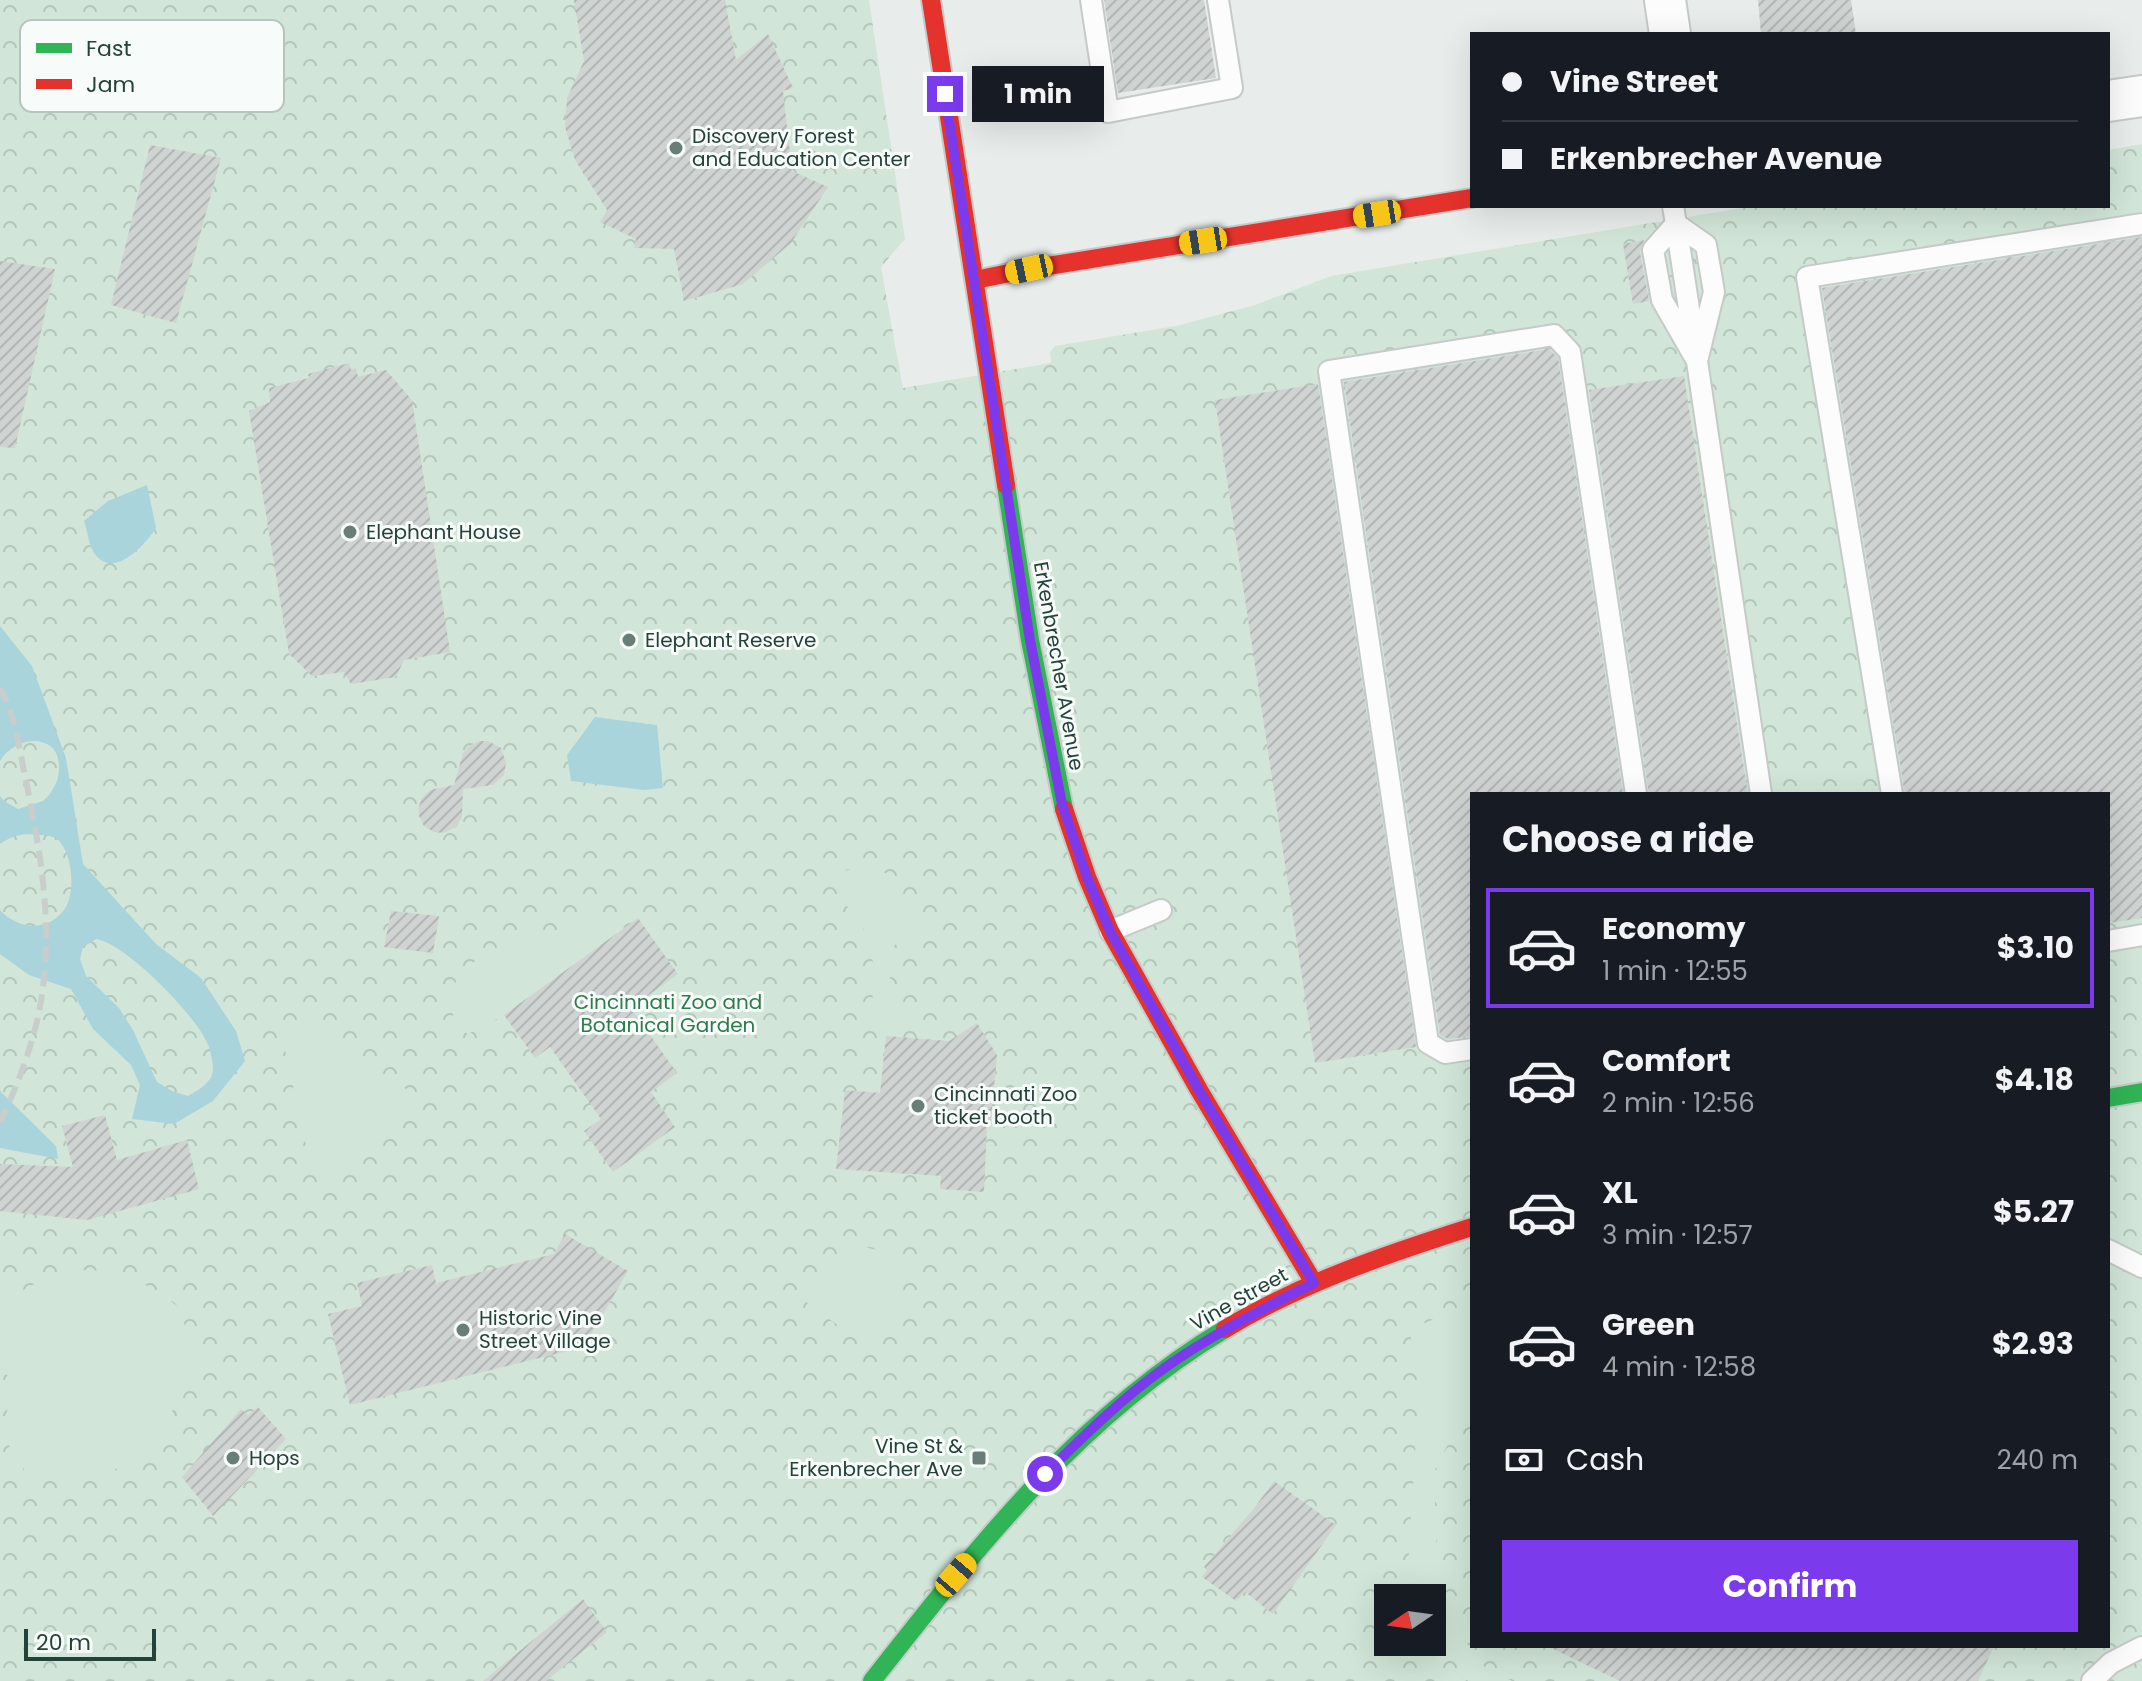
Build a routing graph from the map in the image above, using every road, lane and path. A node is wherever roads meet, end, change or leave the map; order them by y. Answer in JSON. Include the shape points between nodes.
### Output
{"nodes":[{"id":1,"x":931,"y":0,"type":"edge"},
{"id":2,"x":1091,"y":0,"type":"edge"},
{"id":3,"x":1218,"y":0,"type":"edge"},
{"id":4,"x":1665,"y":0,"type":"edge"},
{"id":5,"x":1670,"y":32,"type":"edge"},
{"id":6,"x":2142,"y":96,"type":"edge"},
{"id":7,"x":2110,"y":101,"type":"edge"},
{"id":8,"x":1470,"y":198,"type":"edge"},
{"id":9,"x":1675,"y":215,"type":"edge"},
{"id":10,"x":2142,"y":224,"type":"edge"},
{"id":11,"x":975,"y":280,"type":"junction"},
{"id":12,"x":1636,"y":792,"type":"edge"},
{"id":13,"x":1761,"y":792,"type":"edge"},
{"id":14,"x":1892,"y":792,"type":"edge"},
{"id":15,"x":1161,"y":910,"type":"dead end"},
{"id":16,"x":1110,"y":931,"type":"junction"},
{"id":17,"x":2142,"y":935,"type":"edge"},
{"id":18,"x":2110,"y":941,"type":"edge"},
{"id":19,"x":1470,"y":1049,"type":"edge"},
{"id":20,"x":2142,"y":1092,"type":"edge"},
{"id":21,"x":2110,"y":1098,"type":"edge"},
{"id":22,"x":1470,"y":1228,"type":"edge"},
{"id":23,"x":2110,"y":1251,"type":"edge"},
{"id":24,"x":2142,"y":1267,"type":"edge"},
{"id":25,"x":1314,"y":1283,"type":"junction"},
{"id":26,"x":2142,"y":1647,"type":"edge"},
{"id":27,"x":872,"y":1681,"type":"edge"},
{"id":28,"x":2092,"y":1681,"type":"edge"}],
"edges":[{"from":1,"to":11,"type":"street","name":"Erkenbrecher Avenue"},
{"from":2,"to":3,"type":"lane","via":[[1108,112],[1232,88]]},
{"from":4,"to":5,"type":"street"},
{"from":6,"to":7,"type":"street"},
{"from":8,"to":11,"type":"street"},
{"from":9,"to":13,"type":"lane"},
{"from":10,"to":14,"type":"lane","via":[[1807,277]]},
{"from":11,"to":16,"type":"street","name":"Erkenbrecher Avenue","via":[[1030,640],[1062,804]]},
{"from":12,"to":19,"type":"lane","via":[[1570,352],[1554,335],[1329,371],[1428,1043],[1445,1053]]},
{"from":15,"to":16,"type":"lane"},
{"from":16,"to":25,"type":"street","name":"Erkenbrecher Avenue"},
{"from":17,"to":18,"type":"lane"},
{"from":20,"to":21,"type":"street"},
{"from":22,"to":25,"type":"street","name":"Vine Street"},
{"from":23,"to":24,"type":"lane"},
{"from":25,"to":27,"type":"street","name":"Vine Street","via":[[1217,1334],[1110,1410],[1035,1485]]},
{"from":26,"to":28,"type":"lane","via":[[2111,1663]]}]}
